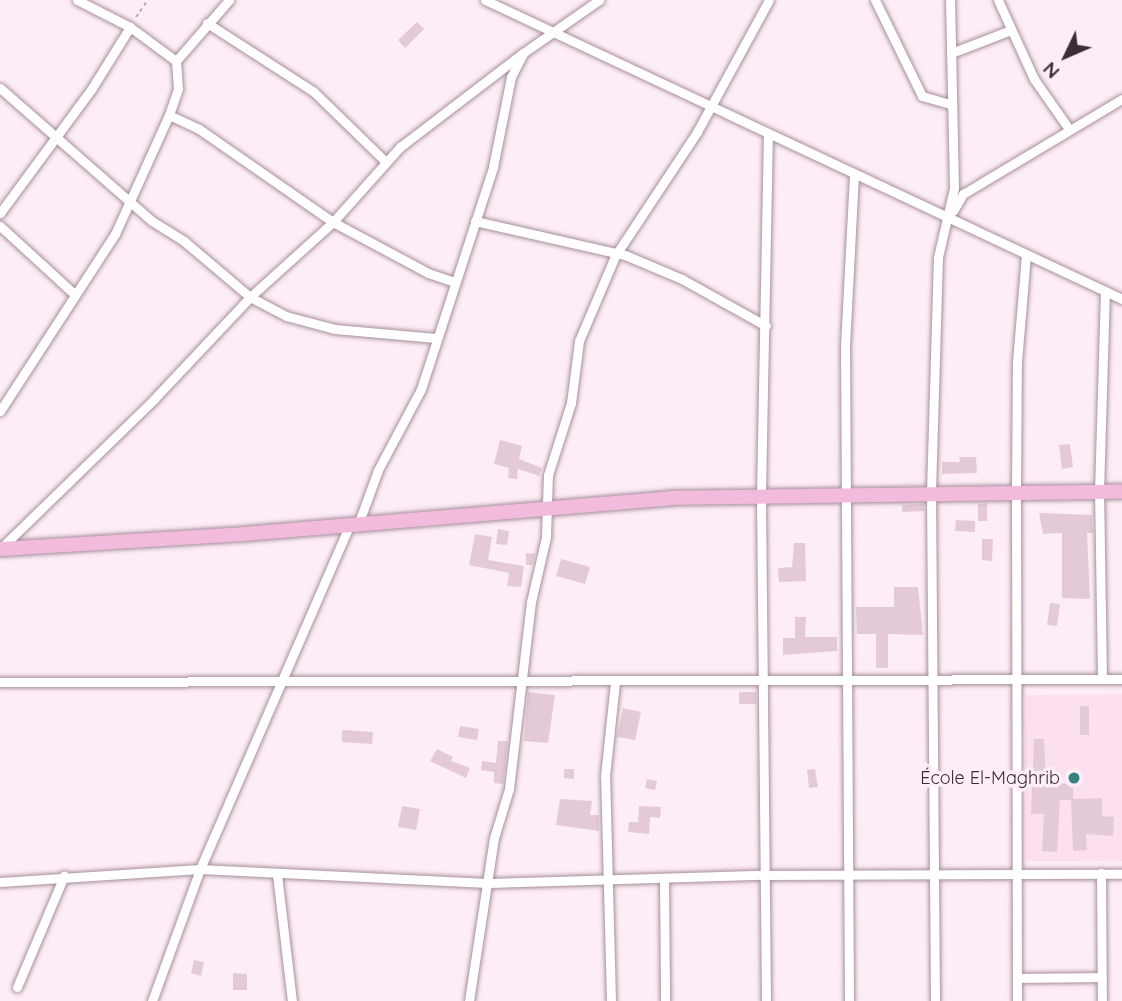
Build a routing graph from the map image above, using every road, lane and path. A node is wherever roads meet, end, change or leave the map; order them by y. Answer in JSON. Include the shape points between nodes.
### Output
{"nodes":[{"id":1,"x":77,"y":0,"type":"edge"},
{"id":2,"x":148,"y":0,"type":"edge"},
{"id":3,"x":229,"y":0,"type":"edge"},
{"id":4,"x":485,"y":0,"type":"edge"},
{"id":5,"x":599,"y":0,"type":"edge"},
{"id":6,"x":769,"y":0,"type":"edge"},
{"id":7,"x":875,"y":0,"type":"edge"},
{"id":8,"x":950,"y":0,"type":"edge"},
{"id":9,"x":998,"y":0,"type":"edge"},
{"id":10,"x":206,"y":23,"type":"junction"},
{"id":11,"x":130,"y":27,"type":"junction"},
{"id":12,"x":1011,"y":30,"type":"junction"},
{"id":13,"x":548,"y":31,"type":"junction"},
{"id":14,"x":523,"y":53,"type":"junction"},
{"id":15,"x":951,"y":53,"type":"junction"},
{"id":16,"x":176,"y":61,"type":"junction"},
{"id":17,"x":0,"y":88,"type":"edge"},
{"id":18,"x":1122,"y":99,"type":"edge"},
{"id":19,"x":950,"y":104,"type":"junction"},
{"id":20,"x":710,"y":107,"type":"junction"},
{"id":21,"x":169,"y":115,"type":"junction"},
{"id":22,"x":1069,"y":129,"type":"junction"},
{"id":23,"x":768,"y":135,"type":"junction"},
{"id":24,"x":56,"y":138,"type":"junction"},
{"id":25,"x":386,"y":162,"type":"junction"},
{"id":26,"x":854,"y":174,"type":"junction"},
{"id":27,"x":129,"y":200,"type":"junction"},
{"id":28,"x":0,"y":213,"type":"edge"},
{"id":29,"x":948,"y":219,"type":"junction"},
{"id":30,"x":475,"y":221,"type":"junction"},
{"id":31,"x":333,"y":222,"type":"junction"},
{"id":32,"x":0,"y":226,"type":"edge"},
{"id":33,"x":1026,"y":254,"type":"junction"},
{"id":34,"x":615,"y":256,"type":"junction"},
{"id":35,"x":454,"y":282,"type":"junction"},
{"id":36,"x":1105,"y":291,"type":"junction"},
{"id":37,"x":73,"y":293,"type":"junction"},
{"id":38,"x":250,"y":297,"type":"junction"},
{"id":39,"x":1122,"y":299,"type":"edge"},
{"id":40,"x":766,"y":326,"type":"junction"},
{"id":41,"x":436,"y":338,"type":"junction"},
{"id":42,"x":3,"y":399,"type":"edge"},
{"id":43,"x":0,"y":411,"type":"edge"},
{"id":44,"x":845,"y":492,"type":"junction"},
{"id":45,"x":931,"y":492,"type":"junction"},
{"id":46,"x":1016,"y":492,"type":"junction"},
{"id":47,"x":1099,"y":492,"type":"junction"},
{"id":48,"x":1122,"y":492,"type":"edge"},
{"id":49,"x":761,"y":494,"type":"junction"},
{"id":50,"x":548,"y":508,"type":"junction"},
{"id":51,"x":355,"y":522,"type":"junction"},
{"id":52,"x":0,"y":549,"type":"edge"},
{"id":53,"x":280,"y":679,"type":"junction"},
{"id":54,"x":1016,"y":679,"type":"junction"},
{"id":55,"x":1102,"y":679,"type":"junction"},
{"id":56,"x":1122,"y":679,"type":"edge"},
{"id":57,"x":932,"y":680,"type":"junction"},
{"id":58,"x":848,"y":681,"type":"junction"},
{"id":59,"x":0,"y":682,"type":"edge"},
{"id":60,"x":522,"y":683,"type":"junction"},
{"id":61,"x":615,"y":683,"type":"junction"},
{"id":62,"x":764,"y":683,"type":"junction"},
{"id":63,"x":200,"y":869,"type":"junction"},
{"id":64,"x":1018,"y":873,"type":"junction"},
{"id":65,"x":1101,"y":873,"type":"junction"},
{"id":66,"x":276,"y":874,"type":"junction"},
{"id":67,"x":934,"y":874,"type":"junction"},
{"id":68,"x":1122,"y":874,"type":"edge"},
{"id":69,"x":762,"y":875,"type":"junction"},
{"id":70,"x":849,"y":875,"type":"junction"},
{"id":71,"x":64,"y":876,"type":"junction"},
{"id":72,"x":664,"y":878,"type":"junction"},
{"id":73,"x":611,"y":879,"type":"junction"},
{"id":74,"x":0,"y":882,"type":"edge"},
{"id":75,"x":488,"y":883,"type":"junction"},
{"id":76,"x":1101,"y":977,"type":"junction"},
{"id":77,"x":1017,"y":978,"type":"junction"},
{"id":78,"x":17,"y":987,"type":"dead end"},
{"id":79,"x":152,"y":1001,"type":"edge"},
{"id":80,"x":292,"y":1001,"type":"edge"},
{"id":81,"x":469,"y":1001,"type":"edge"},
{"id":82,"x":611,"y":1001,"type":"edge"},
{"id":83,"x":664,"y":1001,"type":"edge"},
{"id":84,"x":765,"y":1001,"type":"edge"},
{"id":85,"x":849,"y":1001,"type":"edge"},
{"id":86,"x":935,"y":1001,"type":"edge"},
{"id":87,"x":1017,"y":1001,"type":"edge"},
{"id":88,"x":1102,"y":1001,"type":"edge"}],
"edges":[{"from":1,"to":11,"type":"street"},
{"from":2,"to":11,"type":"path"},
{"from":3,"to":10,"type":"street"},
{"from":4,"to":13,"type":"street"},
{"from":5,"to":13,"type":"street"},
{"from":6,"to":20,"type":"street"},
{"from":7,"to":19,"type":"street","via":[[922,96]]},
{"from":8,"to":15,"type":"street"},
{"from":9,"to":12,"type":"street"},
{"from":10,"to":16,"type":"street"},
{"from":10,"to":25,"type":"street","via":[[314,92]]},
{"from":11,"to":16,"type":"street"},
{"from":11,"to":24,"type":"street"},
{"from":12,"to":15,"type":"street"},
{"from":12,"to":22,"type":"street","via":[[1034,79]]},
{"from":13,"to":14,"type":"street"},
{"from":13,"to":20,"type":"street"},
{"from":14,"to":25,"type":"street","via":[[457,100]]},
{"from":14,"to":30,"type":"street","via":[[511,77],[493,167]]},
{"from":15,"to":19,"type":"street"},
{"from":16,"to":21,"type":"street","via":[[177,89]]},
{"from":17,"to":24,"type":"street"},
{"from":18,"to":22,"type":"street"},
{"from":19,"to":29,"type":"street","via":[[954,188]]},
{"from":20,"to":23,"type":"street"},
{"from":20,"to":34,"type":"street"},
{"from":21,"to":27,"type":"street"},
{"from":21,"to":31,"type":"street","via":[[199,129]]},
{"from":22,"to":29,"type":"street","via":[[963,194]]},
{"from":23,"to":26,"type":"street"},
{"from":23,"to":40,"type":"street"},
{"from":24,"to":27,"type":"street"},
{"from":24,"to":28,"type":"street"},
{"from":25,"to":31,"type":"street"},
{"from":26,"to":29,"type":"street"},
{"from":26,"to":44,"type":"street","via":[[845,333]]},
{"from":27,"to":37,"type":"street","via":[[115,234]]},
{"from":27,"to":38,"type":"street"},
{"from":29,"to":33,"type":"street"},
{"from":29,"to":45,"type":"street","via":[[938,257]]},
{"from":30,"to":34,"type":"street"},
{"from":30,"to":35,"type":"street"},
{"from":31,"to":35,"type":"street"},
{"from":31,"to":38,"type":"street"},
{"from":32,"to":37,"type":"street"},
{"from":33,"to":36,"type":"street"},
{"from":33,"to":46,"type":"street","via":[[1021,272]]},
{"from":34,"to":40,"type":"street","via":[[625,255],[682,279]]},
{"from":34,"to":50,"type":"street","via":[[579,341],[571,403],[548,475]]},
{"from":35,"to":41,"type":"street"},
{"from":36,"to":39,"type":"street"},
{"from":36,"to":47,"type":"street"},
{"from":37,"to":42,"type":"street"},
{"from":38,"to":41,"type":"street","via":[[286,316],[335,329]]},
{"from":38,"to":52,"type":"street","via":[[154,399]]},
{"from":40,"to":49,"type":"street"},
{"from":41,"to":51,"type":"street","via":[[421,389]]},
{"from":42,"to":43,"type":"street"},
{"from":44,"to":45,"type":"main road"},
{"from":44,"to":49,"type":"main road"},
{"from":44,"to":58,"type":"street"},
{"from":45,"to":46,"type":"main road"},
{"from":45,"to":57,"type":"street"},
{"from":46,"to":47,"type":"main road"},
{"from":46,"to":54,"type":"street"},
{"from":47,"to":48,"type":"main road"},
{"from":47,"to":55,"type":"street"},
{"from":49,"to":50,"type":"main road"},
{"from":49,"to":62,"type":"street"},
{"from":50,"to":51,"type":"main road"},
{"from":50,"to":60,"type":"street"},
{"from":51,"to":52,"type":"main road","via":[[244,534]]},
{"from":51,"to":53,"type":"street"},
{"from":53,"to":59,"type":"street"},
{"from":53,"to":60,"type":"street"},
{"from":53,"to":63,"type":"street"},
{"from":54,"to":55,"type":"street"},
{"from":54,"to":57,"type":"street"},
{"from":54,"to":64,"type":"street"},
{"from":55,"to":56,"type":"street"},
{"from":57,"to":58,"type":"street"},
{"from":57,"to":67,"type":"street"},
{"from":58,"to":62,"type":"street"},
{"from":58,"to":70,"type":"street"},
{"from":60,"to":61,"type":"street"},
{"from":60,"to":75,"type":"street","via":[[509,789],[494,838]]},
{"from":61,"to":62,"type":"street"},
{"from":61,"to":73,"type":"street","via":[[605,776]]},
{"from":62,"to":69,"type":"street"},
{"from":63,"to":66,"type":"street"},
{"from":63,"to":71,"type":"street"},
{"from":63,"to":79,"type":"street"},
{"from":64,"to":65,"type":"street"},
{"from":64,"to":67,"type":"street"},
{"from":64,"to":77,"type":"street"},
{"from":65,"to":68,"type":"street"},
{"from":65,"to":76,"type":"street"},
{"from":66,"to":75,"type":"street"},
{"from":66,"to":80,"type":"street"},
{"from":67,"to":70,"type":"street"},
{"from":67,"to":86,"type":"street"},
{"from":69,"to":70,"type":"street"},
{"from":69,"to":72,"type":"street"},
{"from":69,"to":84,"type":"street"},
{"from":70,"to":85,"type":"street"},
{"from":71,"to":74,"type":"street"},
{"from":71,"to":78,"type":"street"},
{"from":72,"to":73,"type":"street"},
{"from":72,"to":83,"type":"street"},
{"from":73,"to":75,"type":"street"},
{"from":73,"to":82,"type":"street"},
{"from":75,"to":81,"type":"street"},
{"from":76,"to":77,"type":"street"},
{"from":76,"to":88,"type":"street"},
{"from":77,"to":87,"type":"street"}]}
